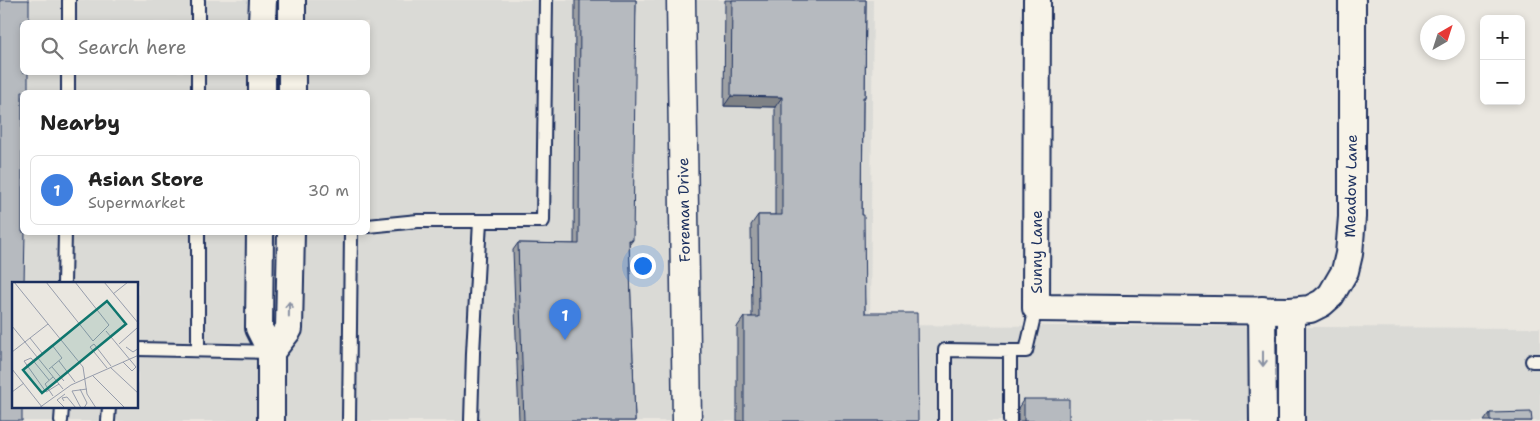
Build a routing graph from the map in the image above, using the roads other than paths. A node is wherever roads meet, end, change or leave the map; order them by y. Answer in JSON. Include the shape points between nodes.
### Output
{"nodes":[{"id":1,"x":69,"y":0,"type":"edge"},
{"id":2,"x":198,"y":0,"type":"edge"},
{"id":3,"x":262,"y":0,"type":"edge"},
{"id":4,"x":292,"y":0,"type":"edge"},
{"id":5,"x":546,"y":0,"type":"edge"},
{"id":6,"x":682,"y":0,"type":"edge"},
{"id":7,"x":1037,"y":0,"type":"edge"},
{"id":8,"x":1352,"y":0,"type":"edge"},
{"id":9,"x":69,"y":20,"type":"edge"},
{"id":10,"x":198,"y":20,"type":"edge"},
{"id":11,"x":262,"y":20,"type":"edge"},
{"id":12,"x":292,"y":20,"type":"edge"},
{"id":13,"x":68,"y":75,"type":"edge"},
{"id":14,"x":198,"y":75,"type":"edge"},
{"id":15,"x":262,"y":75,"type":"edge"},
{"id":16,"x":292,"y":75,"type":"edge"},
{"id":17,"x":68,"y":90,"type":"edge"},
{"id":18,"x":198,"y":90,"type":"edge"},
{"id":19,"x":262,"y":90,"type":"edge"},
{"id":20,"x":292,"y":90,"type":"edge"},
{"id":21,"x":480,"y":220,"type":"junction"},
{"id":22,"x":370,"y":226,"type":"edge"},
{"id":23,"x":65,"y":235,"type":"edge"},
{"id":24,"x":198,"y":235,"type":"edge"},
{"id":25,"x":260,"y":235,"type":"edge"},
{"id":26,"x":290,"y":235,"type":"edge"},
{"id":27,"x":351,"y":235,"type":"edge"},
{"id":28,"x":64,"y":282,"type":"edge"},
{"id":29,"x":1036,"y":308,"type":"junction"},
{"id":30,"x":1262,"y":310,"type":"junction"},
{"id":31,"x":1291,"y":311,"type":"junction"},
{"id":32,"x":139,"y":349,"type":"edge"},
{"id":33,"x":198,"y":350,"type":"junction"},
{"id":34,"x":1010,"y":351,"type":"junction"},
{"id":35,"x":271,"y":352,"type":"junction"},
{"id":36,"x":62,"y":408,"type":"edge"},
{"id":37,"x":109,"y":408,"type":"edge"},
{"id":38,"x":61,"y":421,"type":"edge"},
{"id":39,"x":108,"y":421,"type":"edge"},
{"id":40,"x":271,"y":421,"type":"edge"},
{"id":41,"x":349,"y":421,"type":"edge"},
{"id":42,"x":471,"y":421,"type":"edge"},
{"id":43,"x":687,"y":421,"type":"edge"},
{"id":44,"x":945,"y":421,"type":"edge"},
{"id":45,"x":1010,"y":421,"type":"edge"},
{"id":46,"x":1263,"y":421,"type":"edge"},
{"id":47,"x":1292,"y":421,"type":"edge"}],
"edges":[{"from":1,"to":9,"type":"lane"},
{"from":2,"to":10,"type":"lane"},
{"from":3,"to":11,"type":"street"},
{"from":4,"to":12,"type":"street"},
{"from":5,"to":21,"type":"lane","via":[[543,221]]},
{"from":6,"to":43,"type":"street","name":"Foreman Drive"},
{"from":7,"to":29,"type":"street","name":"Sunny Lane"},
{"from":8,"to":31,"type":"street","name":"Meadow Lane","via":[[1352,217],[1349,254],[1345,271],[1331,296],[1310,309]]},
{"from":13,"to":17,"type":"lane"},
{"from":14,"to":18,"type":"lane"},
{"from":15,"to":19,"type":"street"},
{"from":16,"to":20,"type":"street"},
{"from":21,"to":22,"type":"lane"},
{"from":21,"to":42,"type":"lane"},
{"from":23,"to":28,"type":"lane"},
{"from":24,"to":33,"type":"lane"},
{"from":25,"to":35,"type":"street","via":[[259,328]]},
{"from":35,"to":26,"type":"street","one_way":true,"via":[[289,329]]},
{"from":27,"to":41,"type":"lane"},
{"from":29,"to":30,"type":"street","name":"Sunny Lane"},
{"from":29,"to":34,"type":"lane","via":[[1026,351]]},
{"from":30,"to":31,"type":"street","name":"Meadow Lane"},
{"from":30,"to":46,"type":"street","one_way":true},
{"from":31,"to":47,"type":"street"},
{"from":32,"to":33,"type":"lane"},
{"from":33,"to":35,"type":"lane"},
{"from":34,"to":44,"type":"lane","via":[[945,350]]},
{"from":34,"to":45,"type":"lane"},
{"from":35,"to":40,"type":"street"},
{"from":36,"to":38,"type":"lane"},
{"from":37,"to":39,"type":"lane"}]}
